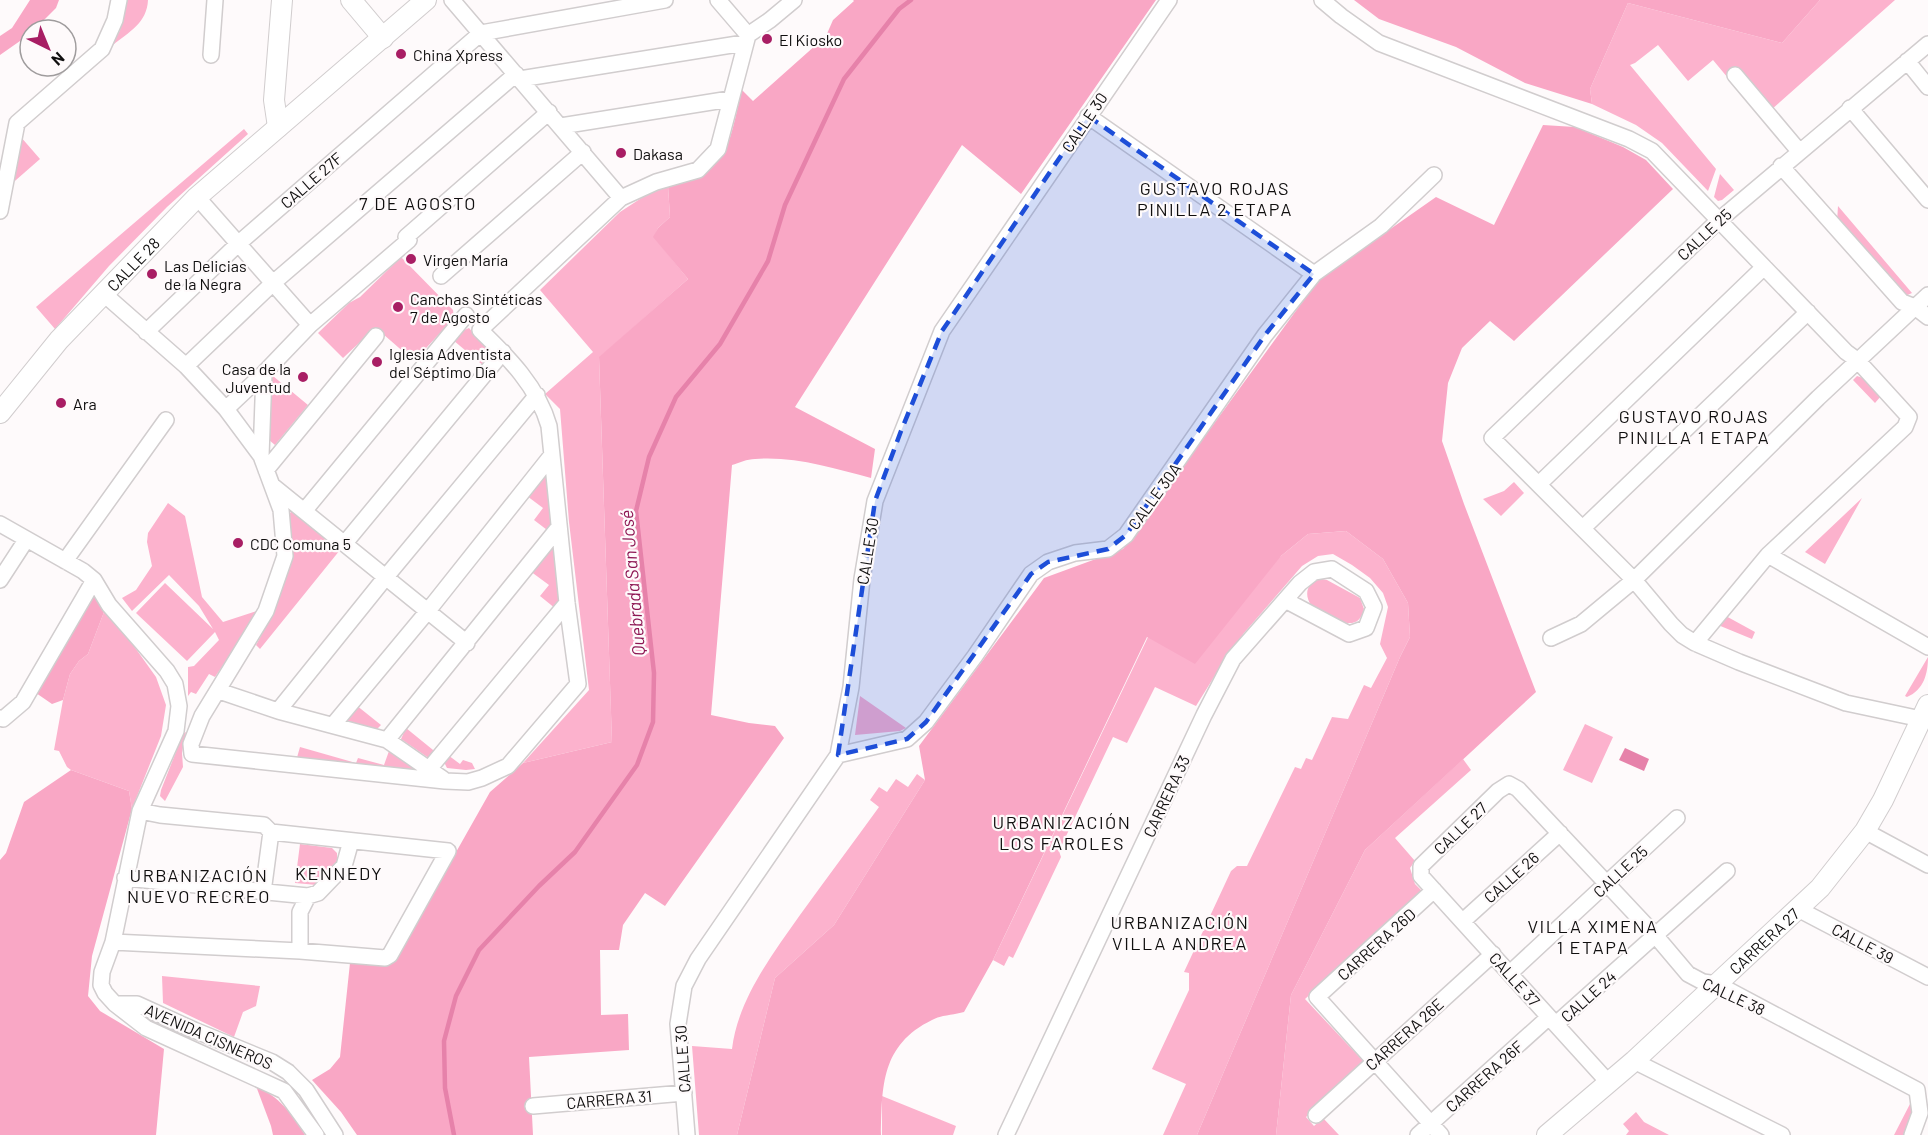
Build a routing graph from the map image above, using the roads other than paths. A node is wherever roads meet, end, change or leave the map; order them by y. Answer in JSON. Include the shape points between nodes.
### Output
{"nodes":[{"id":1,"x":118,"y":0,"type":"edge"},
{"id":2,"x":215,"y":0,"type":"edge"},
{"id":3,"x":282,"y":0,"type":"edge"},
{"id":4,"x":351,"y":0,"type":"edge"},
{"id":5,"x":426,"y":0,"type":"edge"},
{"id":6,"x":452,"y":0,"type":"edge"},
{"id":7,"x":665,"y":0,"type":"edge"},
{"id":8,"x":718,"y":0,"type":"edge"},
{"id":9,"x":794,"y":0,"type":"edge"},
{"id":10,"x":1168,"y":0,"type":"edge"},
{"id":11,"x":1322,"y":0,"type":"edge"},
{"id":12,"x":481,"y":33,"type":"junction"},
{"id":13,"x":383,"y":38,"type":"junction"},
{"id":14,"x":746,"y":39,"type":"junction"},
{"id":15,"x":1928,"y":44,"type":"edge"},
{"id":16,"x":211,"y":55,"type":"dead end"},
{"id":17,"x":1907,"y":61,"type":"junction"},
{"id":18,"x":1735,"y":75,"type":"dead end"},
{"id":19,"x":518,"y":76,"type":"junction"},
{"id":20,"x":1928,"y":87,"type":"edge"},
{"id":21,"x":730,"y":99,"type":"junction"},
{"id":22,"x":1850,"y":108,"type":"junction"},
{"id":23,"x":549,"y":112,"type":"junction"},
{"id":24,"x":1088,"y":116,"type":"junction"},
{"id":25,"x":561,"y":126,"type":"junction"},
{"id":26,"x":278,"y":127,"type":"junction"},
{"id":27,"x":583,"y":152,"type":"junction"},
{"id":28,"x":1798,"y":152,"type":"junction"},
{"id":29,"x":1781,"y":166,"type":"junction"},
{"id":30,"x":1434,"y":176,"type":"dead end"},
{"id":31,"x":197,"y":197,"type":"junction"},
{"id":32,"x":621,"y":198,"type":"junction"},
{"id":33,"x":1928,"y":200,"type":"edge"},
{"id":34,"x":0,"y":211,"type":"edge"},
{"id":35,"x":1718,"y":221,"type":"junction"},
{"id":36,"x":239,"y":243,"type":"junction"},
{"id":37,"x":1764,"y":267,"type":"junction"},
{"id":38,"x":1314,"y":274,"type":"junction"},
{"id":39,"x":441,"y":276,"type":"dead end"},
{"id":40,"x":273,"y":283,"type":"junction"},
{"id":41,"x":104,"y":294,"type":"junction"},
{"id":42,"x":1928,"y":295,"type":"edge"},
{"id":43,"x":1916,"y":307,"type":"junction"},
{"id":44,"x":1808,"y":312,"type":"junction"},
{"id":45,"x":466,"y":315,"type":"dead end"},
{"id":46,"x":1928,"y":317,"type":"edge"},
{"id":47,"x":310,"y":325,"type":"junction"},
{"id":48,"x":146,"y":333,"type":"junction"},
{"id":49,"x":376,"y":336,"type":"dead end"},
{"id":50,"x":503,"y":352,"type":"junction"},
{"id":51,"x":1857,"y":360,"type":"junction"},
{"id":52,"x":186,"y":366,"type":"junction"},
{"id":53,"x":264,"y":374,"type":"junction"},
{"id":54,"x":537,"y":395,"type":"junction"},
{"id":55,"x":226,"y":409,"type":"junction"},
{"id":56,"x":0,"y":413,"type":"edge"},
{"id":57,"x":166,"y":420,"type":"dead end"},
{"id":58,"x":551,"y":456,"type":"junction"},
{"id":59,"x":263,"y":463,"type":"junction"},
{"id":60,"x":1539,"y":484,"type":"junction"},
{"id":61,"x":273,"y":486,"type":"junction"},
{"id":62,"x":305,"y":510,"type":"junction"},
{"id":63,"x":0,"y":524,"type":"edge"},
{"id":64,"x":558,"y":527,"type":"junction"},
{"id":65,"x":1583,"y":528,"type":"junction"},
{"id":66,"x":26,"y":540,"type":"junction"},
{"id":67,"x":345,"y":543,"type":"junction"},
{"id":68,"x":1768,"y":555,"type":"junction"},
{"id":69,"x":65,"y":561,"type":"junction"},
{"id":70,"x":385,"y":578,"type":"junction"},
{"id":71,"x":0,"y":580,"type":"edge"},
{"id":72,"x":94,"y":580,"type":"junction"},
{"id":73,"x":1634,"y":580,"type":"junction"},
{"id":74,"x":1285,"y":600,"type":"junction"},
{"id":75,"x":567,"y":603,"type":"junction"},
{"id":76,"x":427,"y":612,"type":"junction"},
{"id":77,"x":1551,"y":638,"type":"dead end"},
{"id":78,"x":467,"y":643,"type":"junction"},
{"id":79,"x":1695,"y":643,"type":"junction"},
{"id":80,"x":1928,"y":647,"type":"edge"},
{"id":81,"x":219,"y":691,"type":"junction"},
{"id":82,"x":1926,"y":709,"type":"edge"},
{"id":83,"x":278,"y":711,"type":"junction"},
{"id":84,"x":202,"y":716,"type":"junction"},
{"id":85,"x":0,"y":717,"type":"edge"},
{"id":86,"x":333,"y":725,"type":"junction"},
{"id":87,"x":176,"y":731,"type":"junction"},
{"id":88,"x":387,"y":741,"type":"junction"},
{"id":89,"x":838,"y":754,"type":"junction"},
{"id":90,"x":429,"y":769,"type":"junction"},
{"id":91,"x":445,"y":781,"type":"junction"},
{"id":92,"x":1509,"y":784,"type":"joint"},
{"id":93,"x":140,"y":811,"type":"junction"},
{"id":94,"x":1677,"y":818,"type":"dead end"},
{"id":95,"x":1865,"y":831,"type":"junction"},
{"id":96,"x":271,"y":832,"type":"junction"},
{"id":97,"x":1560,"y":833,"type":"junction"},
{"id":98,"x":351,"y":841,"type":"junction"},
{"id":99,"x":1928,"y":865,"type":"edge"},
{"id":100,"x":1726,"y":871,"type":"dead end"},
{"id":101,"x":1421,"y":876,"type":"joint"},
{"id":102,"x":125,"y":878,"type":"junction"},
{"id":103,"x":1607,"y":884,"type":"junction"},
{"id":104,"x":1434,"y":890,"type":"junction"},
{"id":105,"x":263,"y":892,"type":"junction"},
{"id":106,"x":308,"y":896,"type":"junction"},
{"id":107,"x":1798,"y":909,"type":"junction"},
{"id":108,"x":1463,"y":921,"type":"junction"},
{"id":109,"x":1655,"y":935,"type":"junction"},
{"id":110,"x":113,"y":942,"type":"junction"},
{"id":111,"x":300,"y":951,"type":"junction"},
{"id":112,"x":1493,"y":954,"type":"junction"},
{"id":113,"x":1510,"y":973,"type":"junction"},
{"id":114,"x":1928,"y":977,"type":"edge"},
{"id":115,"x":1717,"y":984,"type":"junction"},
{"id":116,"x":115,"y":1004,"type":"junction"},
{"id":117,"x":1553,"y":1021,"type":"junction"},
{"id":118,"x":1374,"y":1061,"type":"junction"},
{"id":119,"x":1635,"y":1061,"type":"junction"},
{"id":120,"x":1608,"y":1082,"type":"junction"},
{"id":121,"x":684,"y":1093,"type":"junction"},
{"id":122,"x":533,"y":1106,"type":"dead end"},
{"id":123,"x":1316,"y":1115,"type":"dead end"},
{"id":124,"x":1436,"y":1129,"type":"edge"},
{"id":125,"x":316,"y":1135,"type":"edge"},
{"id":126,"x":335,"y":1135,"type":"edge"},
{"id":127,"x":687,"y":1135,"type":"edge"},
{"id":128,"x":1006,"y":1135,"type":"edge"},
{"id":129,"x":1418,"y":1135,"type":"edge"},
{"id":130,"x":1547,"y":1135,"type":"edge"},
{"id":131,"x":1782,"y":1135,"type":"edge"},
{"id":132,"x":1912,"y":1135,"type":"edge"}],
"edges":[{"from":1,"to":34,"type":"street","via":[[116,20],[102,49],[17,123]]},
{"from":2,"to":16,"type":"street"},
{"from":3,"to":26,"type":"street","via":[[274,100]]},
{"from":4,"to":13,"type":"street"},
{"from":5,"to":13,"type":"street","name":"CALLE 28"},
{"from":6,"to":12,"type":"street"},
{"from":7,"to":12,"type":"street"},
{"from":8,"to":14,"type":"street"},
{"from":9,"to":14,"type":"street"},
{"from":10,"to":24,"type":"street","name":"CALLE 30"},
{"from":11,"to":35,"type":"street","via":[[1379,43],[1652,151]]},
{"from":12,"to":19,"type":"street"},
{"from":12,"to":36,"type":"street","name":"CALLE 27F"},
{"from":13,"to":26,"type":"street","name":"CALLE 28"},
{"from":14,"to":19,"type":"street"},
{"from":14,"to":21,"type":"street"},
{"from":15,"to":17,"type":"street","name":"CALLE 25"},
{"from":17,"to":20,"type":"street"},
{"from":17,"to":22,"type":"street","name":"CALLE 25"},
{"from":18,"to":28,"type":"street"},
{"from":19,"to":23,"type":"street"},
{"from":19,"to":40,"type":"street"},
{"from":21,"to":25,"type":"street"},
{"from":21,"to":32,"type":"street","via":[[718,148],[698,170],[656,182]]},
{"from":22,"to":28,"type":"street","name":"CALLE 25"},
{"from":22,"to":33,"type":"street"},
{"from":23,"to":25,"type":"street"},
{"from":23,"to":47,"type":"street"},
{"from":24,"to":38,"type":"street"},
{"from":24,"to":89,"type":"street","name":"CALLE 30","via":[[942,331],[901,431],[875,501]]},
{"from":25,"to":27,"type":"street"},
{"from":26,"to":31,"type":"street","name":"CALLE 28"},
{"from":27,"to":32,"type":"street"},
{"from":27,"to":39,"type":"street"},
{"from":28,"to":29,"type":"street","name":"CALLE 25"},
{"from":29,"to":35,"type":"street","name":"CALLE 25"},
{"from":29,"to":43,"type":"street","via":[[1902,302]]},
{"from":30,"to":38,"type":"street","name":"CALLE 30A","via":[[1381,226]]},
{"from":31,"to":36,"type":"street"},
{"from":31,"to":41,"type":"street","name":"CALLE 28"},
{"from":32,"to":50,"type":"street","via":[[480,330]]},
{"from":35,"to":37,"type":"street"},
{"from":35,"to":60,"type":"street","name":"CALLE 25","via":[[1492,438]]},
{"from":36,"to":40,"type":"street"},
{"from":36,"to":48,"type":"street","name":"CALLE 27F"},
{"from":37,"to":44,"type":"street"},
{"from":37,"to":60,"type":"street"},
{"from":38,"to":89,"type":"street","name":"CALLE 30A","via":[[1265,335],[1126,535],[1108,549],[1075,553],[1048,562],[1031,574],[933,712],[907,739]]},
{"from":40,"to":47,"type":"street"},
{"from":40,"to":52,"type":"street"},
{"from":41,"to":48,"type":"street"},
{"from":41,"to":56,"type":"street","name":"CALLE 28","via":[[54,345]]},
{"from":42,"to":43,"type":"street"},
{"from":43,"to":46,"type":"street"},
{"from":43,"to":51,"type":"street"},
{"from":44,"to":51,"type":"street"},
{"from":44,"to":65,"type":"street"},
{"from":45,"to":62,"type":"street"},
{"from":47,"to":53,"type":"street"},
{"from":48,"to":52,"type":"street"},
{"from":49,"to":59,"type":"street"},
{"from":50,"to":54,"type":"street"},
{"from":50,"to":67,"type":"street"},
{"from":51,"to":68,"type":"street","via":[[1909,417],[1905,427]]},
{"from":51,"to":73,"type":"street"},
{"from":52,"to":55,"type":"street"},
{"from":53,"to":55,"type":"street"},
{"from":53,"to":59,"type":"street"},
{"from":54,"to":58,"type":"street","via":[[549,426]]},
{"from":54,"to":70,"type":"street"},
{"from":55,"to":59,"type":"street"},
{"from":57,"to":69,"type":"street"},
{"from":58,"to":64,"type":"street"},
{"from":58,"to":76,"type":"street"},
{"from":59,"to":61,"type":"street"},
{"from":60,"to":65,"type":"street"},
{"from":61,"to":62,"type":"street"},
{"from":61,"to":81,"type":"street","via":[[281,510],[285,556],[266,611]]},
{"from":62,"to":67,"type":"street"},
{"from":63,"to":66,"type":"street"},
{"from":64,"to":75,"type":"street"},
{"from":64,"to":78,"type":"street"},
{"from":65,"to":73,"type":"street"},
{"from":66,"to":69,"type":"street"},
{"from":66,"to":71,"type":"street"},
{"from":67,"to":70,"type":"street"},
{"from":68,"to":79,"type":"street"},
{"from":68,"to":80,"type":"street"},
{"from":69,"to":72,"type":"street"},
{"from":70,"to":76,"type":"street"},
{"from":70,"to":83,"type":"street"},
{"from":72,"to":85,"type":"street","via":[[23,702],[3,719]]},
{"from":72,"to":87,"type":"street","via":[[109,605],[175,684],[179,706]]},
{"from":73,"to":77,"type":"street","via":[[1581,624]]},
{"from":73,"to":79,"type":"street","via":[[1671,624]]},
{"from":74,"to":74,"type":"street","name":"CARRERA 33","via":[[1349,634],[1366,628],[1374,607],[1366,591],[1332,569],[1314,572]]},
{"from":74,"to":128,"type":"street","name":"CARRERA 33","via":[[1228,668]]},
{"from":75,"to":90,"type":"street"},
{"from":75,"to":91,"type":"street","via":[[578,684],[508,766],[468,782]]},
{"from":76,"to":78,"type":"street"},
{"from":76,"to":86,"type":"street"},
{"from":78,"to":88,"type":"street"},
{"from":79,"to":82,"type":"street","via":[[1846,703]]},
{"from":81,"to":83,"type":"street"},
{"from":81,"to":84,"type":"street"},
{"from":82,"to":95,"type":"street","name":"CARRERA 27"},
{"from":83,"to":86,"type":"street"},
{"from":84,"to":87,"type":"street"},
{"from":84,"to":91,"type":"street","via":[[191,744],[192,754]]},
{"from":86,"to":88,"type":"street"},
{"from":87,"to":93,"type":"street"},
{"from":88,"to":90,"type":"street"},
{"from":89,"to":121,"type":"street","name":"CALLE 30","via":[[698,959],[684,986],[678,1024]]},
{"from":90,"to":91,"type":"street"},
{"from":92,"to":97,"type":"street","name":"CALLE 38"},
{"from":92,"to":101,"type":"street","name":"CALLE 27","via":[[1421,866]]},
{"from":93,"to":96,"type":"street","via":[[264,825]]},
{"from":93,"to":102,"type":"street"},
{"from":94,"to":103,"type":"street","name":"CALLE 25"},
{"from":95,"to":99,"type":"street"},
{"from":95,"to":107,"type":"street","name":"CARRERA 27","via":[[1820,888]]},
{"from":96,"to":98,"type":"street"},
{"from":96,"to":105,"type":"street"},
{"from":97,"to":103,"type":"street","name":"CALLE 38"},
{"from":97,"to":108,"type":"street","name":"CALLE 26"},
{"from":98,"to":106,"type":"street","via":[[344,866],[318,893]]},
{"from":98,"to":111,"type":"street","via":[[448,851],[390,955],[385,958]]},
{"from":100,"to":109,"type":"street","name":"CALLE 24"},
{"from":101,"to":104,"type":"street","name":"CALLE 37"},
{"from":102,"to":105,"type":"street"},
{"from":102,"to":110,"type":"street"},
{"from":103,"to":109,"type":"street","name":"CALLE 38"},
{"from":103,"to":113,"type":"street","name":"CALLE 25"},
{"from":104,"to":108,"type":"street","name":"CALLE 37"},
{"from":104,"to":118,"type":"street","name":"CARRERA 26D","via":[[1317,997]]},
{"from":105,"to":106,"type":"street"},
{"from":106,"to":111,"type":"street","via":[[300,912]]},
{"from":107,"to":114,"type":"street","name":"CALLE 39"},
{"from":107,"to":115,"type":"street","name":"CARRERA 27"},
{"from":108,"to":112,"type":"street","name":"CALLE 37"},
{"from":109,"to":115,"type":"street","name":"CALLE 38","via":[[1688,974]]},
{"from":109,"to":117,"type":"street","name":"CALLE 24"},
{"from":110,"to":111,"type":"street"},
{"from":110,"to":116,"type":"street","via":[[101,985]]},
{"from":112,"to":113,"type":"street","name":"CALLE 37"},
{"from":112,"to":118,"type":"street","name":"CARRERA 26E"},
{"from":113,"to":117,"type":"street","name":"CALLE 37"},
{"from":115,"to":119,"type":"street","name":"CARRERA 27"},
{"from":115,"to":132,"type":"street","name":"CALLE 38","via":[[1917,1090],[1920,1113]]},
{"from":116,"to":125,"type":"street","name":"AVENIDA CISNEROS","via":[[146,1028],[284,1090]]},
{"from":116,"to":126,"type":"street","name":"AVENIDA CISNEROS","via":[[136,1004],[272,1062],[306,1090]]},
{"from":117,"to":120,"type":"street","name":"CALLE 37"},
{"from":117,"to":124,"type":"street","name":"CARRERA 26F"},
{"from":118,"to":123,"type":"street","name":"CARRERA 26E"},
{"from":118,"to":124,"type":"street"},
{"from":119,"to":120,"type":"street","name":"CARRERA 27"},
{"from":119,"to":131,"type":"street"},
{"from":120,"to":130,"type":"street","name":"CARRERA 27"},
{"from":121,"to":122,"type":"street","name":"CARRERA 31"},
{"from":121,"to":127,"type":"street","name":"CALLE 30"},
{"from":124,"to":129,"type":"street","name":"CARRERA 26F"}]}
